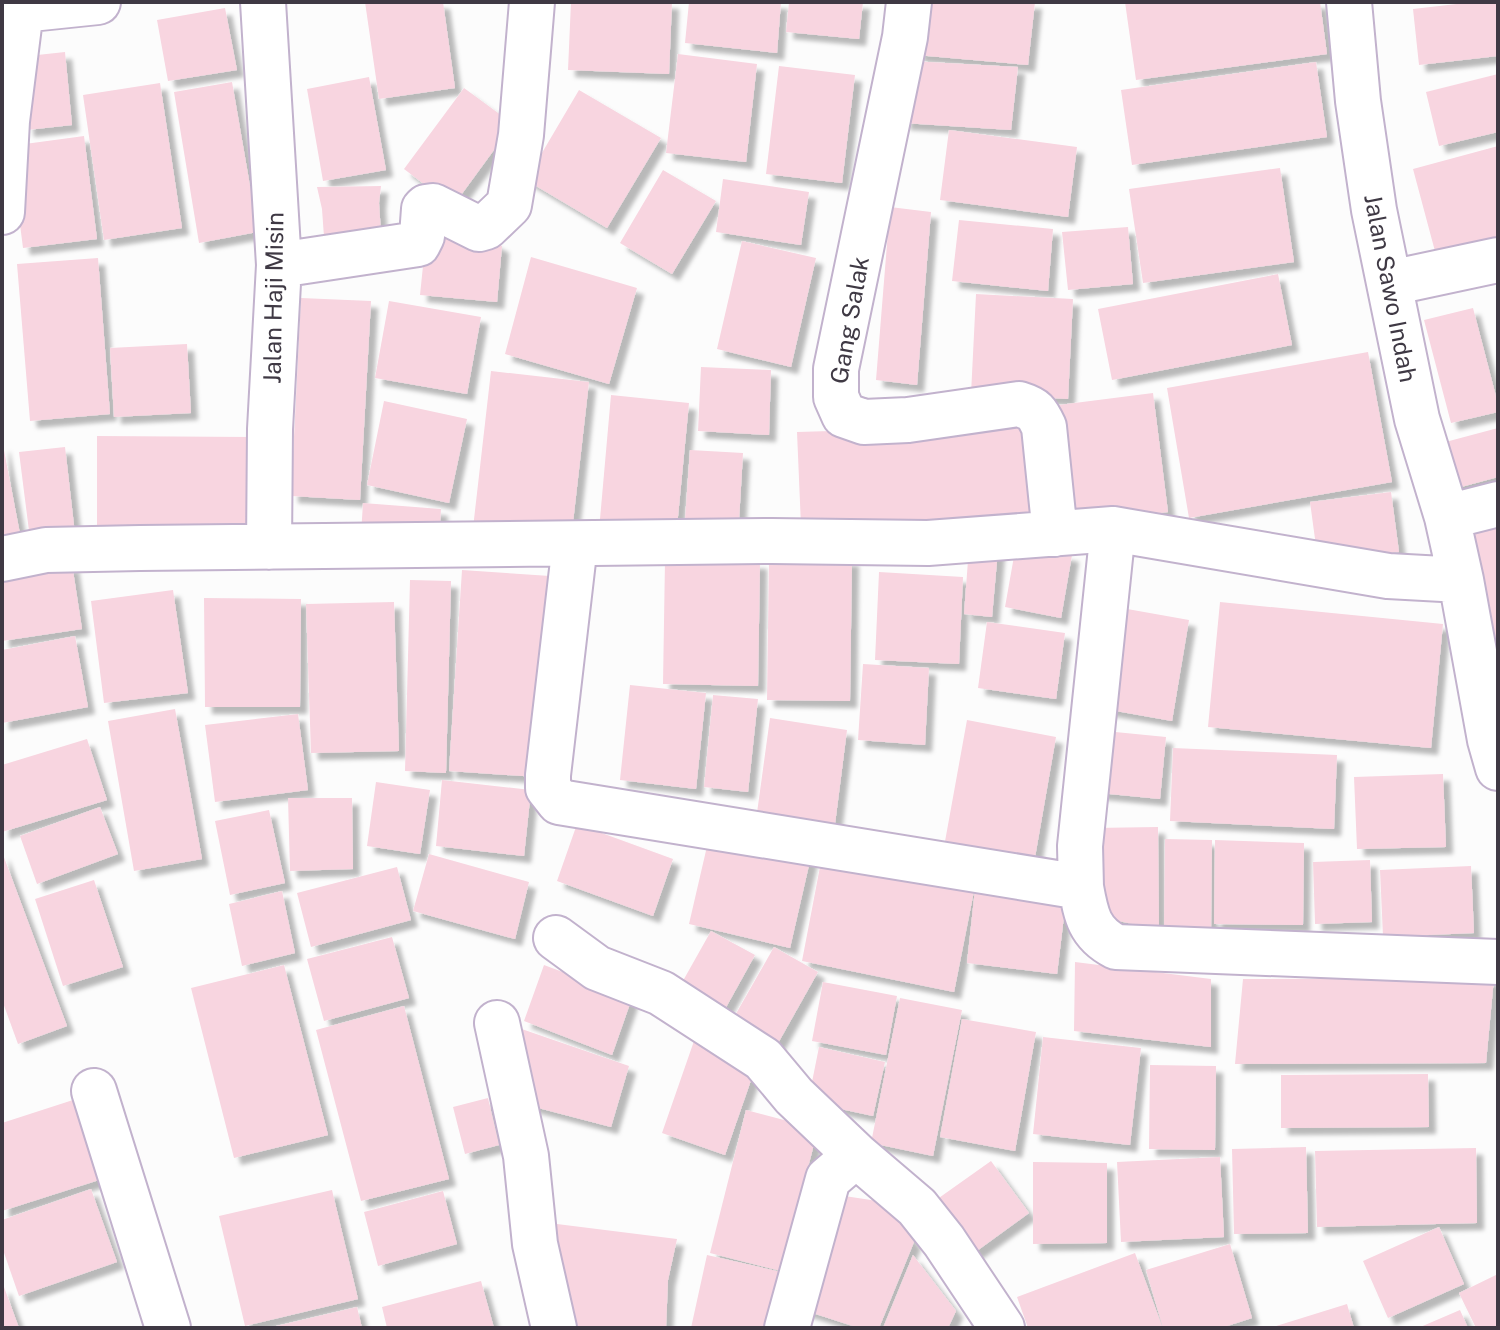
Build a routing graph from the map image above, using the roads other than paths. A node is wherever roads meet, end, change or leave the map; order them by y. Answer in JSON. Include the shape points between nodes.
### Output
{"nodes":[{"id":1,"x":98,"y":2,"type":"edge"},
{"id":2,"x":263,"y":2,"type":"edge"},
{"id":3,"x":532,"y":2,"type":"edge"},
{"id":4,"x":909,"y":2,"type":"edge"},
{"id":5,"x":1349,"y":2,"type":"edge"},
{"id":6,"x":12,"y":9,"type":"edge"},
{"id":7,"x":2,"y":212,"type":"edge"},
{"id":8,"x":1498,"y":260,"type":"edge"},
{"id":9,"x":279,"y":265,"type":"junction"},
{"id":10,"x":1390,"y":283,"type":"junction"},
{"id":11,"x":1498,"y":504,"type":"edge"},
{"id":12,"x":1447,"y":517,"type":"junction"},
{"id":13,"x":1113,"y":529,"type":"junction"},
{"id":14,"x":1055,"y":534,"type":"junction"},
{"id":15,"x":575,"y":544,"type":"junction"},
{"id":16,"x":269,"y":547,"type":"junction"},
{"id":17,"x":2,"y":559,"type":"edge"},
{"id":18,"x":1461,"y":580,"type":"junction"},
{"id":19,"x":1498,"y":768,"type":"edge"},
{"id":20,"x":1081,"y":887,"type":"junction"},
{"id":21,"x":556,"y":938,"type":"dead end"},
{"id":22,"x":1498,"y":962,"type":"edge"},
{"id":23,"x":497,"y":1023,"type":"dead end"},
{"id":24,"x":94,"y":1091,"type":"dead end"},
{"id":25,"x":856,"y":1155,"type":"junction"},
{"id":26,"x":168,"y":1328,"type":"edge"},
{"id":27,"x":554,"y":1328,"type":"edge"},
{"id":28,"x":787,"y":1328,"type":"edge"},
{"id":29,"x":1002,"y":1328,"type":"edge"}],
"edges":[{"from":1,"to":6,"type":"street"},
{"from":2,"to":9,"type":"street","name":"Jalan Haji Misin"},
{"from":3,"to":9,"type":"street","via":[[521,135],[509,205],[479,229],[429,206],[418,244]]},
{"from":4,"to":14,"type":"street","name":"Gang Salak","via":[[836,369],[836,397],[844,415],[864,422],[1019,404],[1033,408],[1044,427]]},
{"from":5,"to":10,"type":"street","name":"Jalan Sawo Indah","via":[[1374,210]]},
{"from":6,"to":7,"type":"street"},
{"from":8,"to":10,"type":"street"},
{"from":9,"to":16,"type":"street","name":"Jalan Haji Misin"},
{"from":10,"to":12,"type":"street","name":"Jalan Sawo Indah","via":[[1417,419]]},
{"from":11,"to":12,"type":"street"},
{"from":12,"to":18,"type":"street","name":"Jalan Sawo Indah"},
{"from":13,"to":14,"type":"street"},
{"from":13,"to":18,"type":"street","via":[[1388,576]]},
{"from":13,"to":20,"type":"street","via":[[1080,846]]},
{"from":14,"to":15,"type":"street","via":[[928,543]]},
{"from":15,"to":16,"type":"street"},
{"from":15,"to":20,"type":"street","via":[[548,775],[548,788],[559,802]]},
{"from":16,"to":17,"type":"street","via":[[46,550]]},
{"from":18,"to":19,"type":"street","name":"Jalan Sawo Indah"},
{"from":20,"to":22,"type":"street","via":[[1086,916],[1104,941],[1116,947]]},
{"from":21,"to":25,"type":"street","via":[[597,968],[661,993],[763,1059]]},
{"from":23,"to":27,"type":"street","via":[[526,1156],[535,1244]]},
{"from":24,"to":26,"type":"street"},
{"from":25,"to":28,"type":"street","via":[[828,1179]]},
{"from":25,"to":29,"type":"street","via":[[917,1207]]}]}
